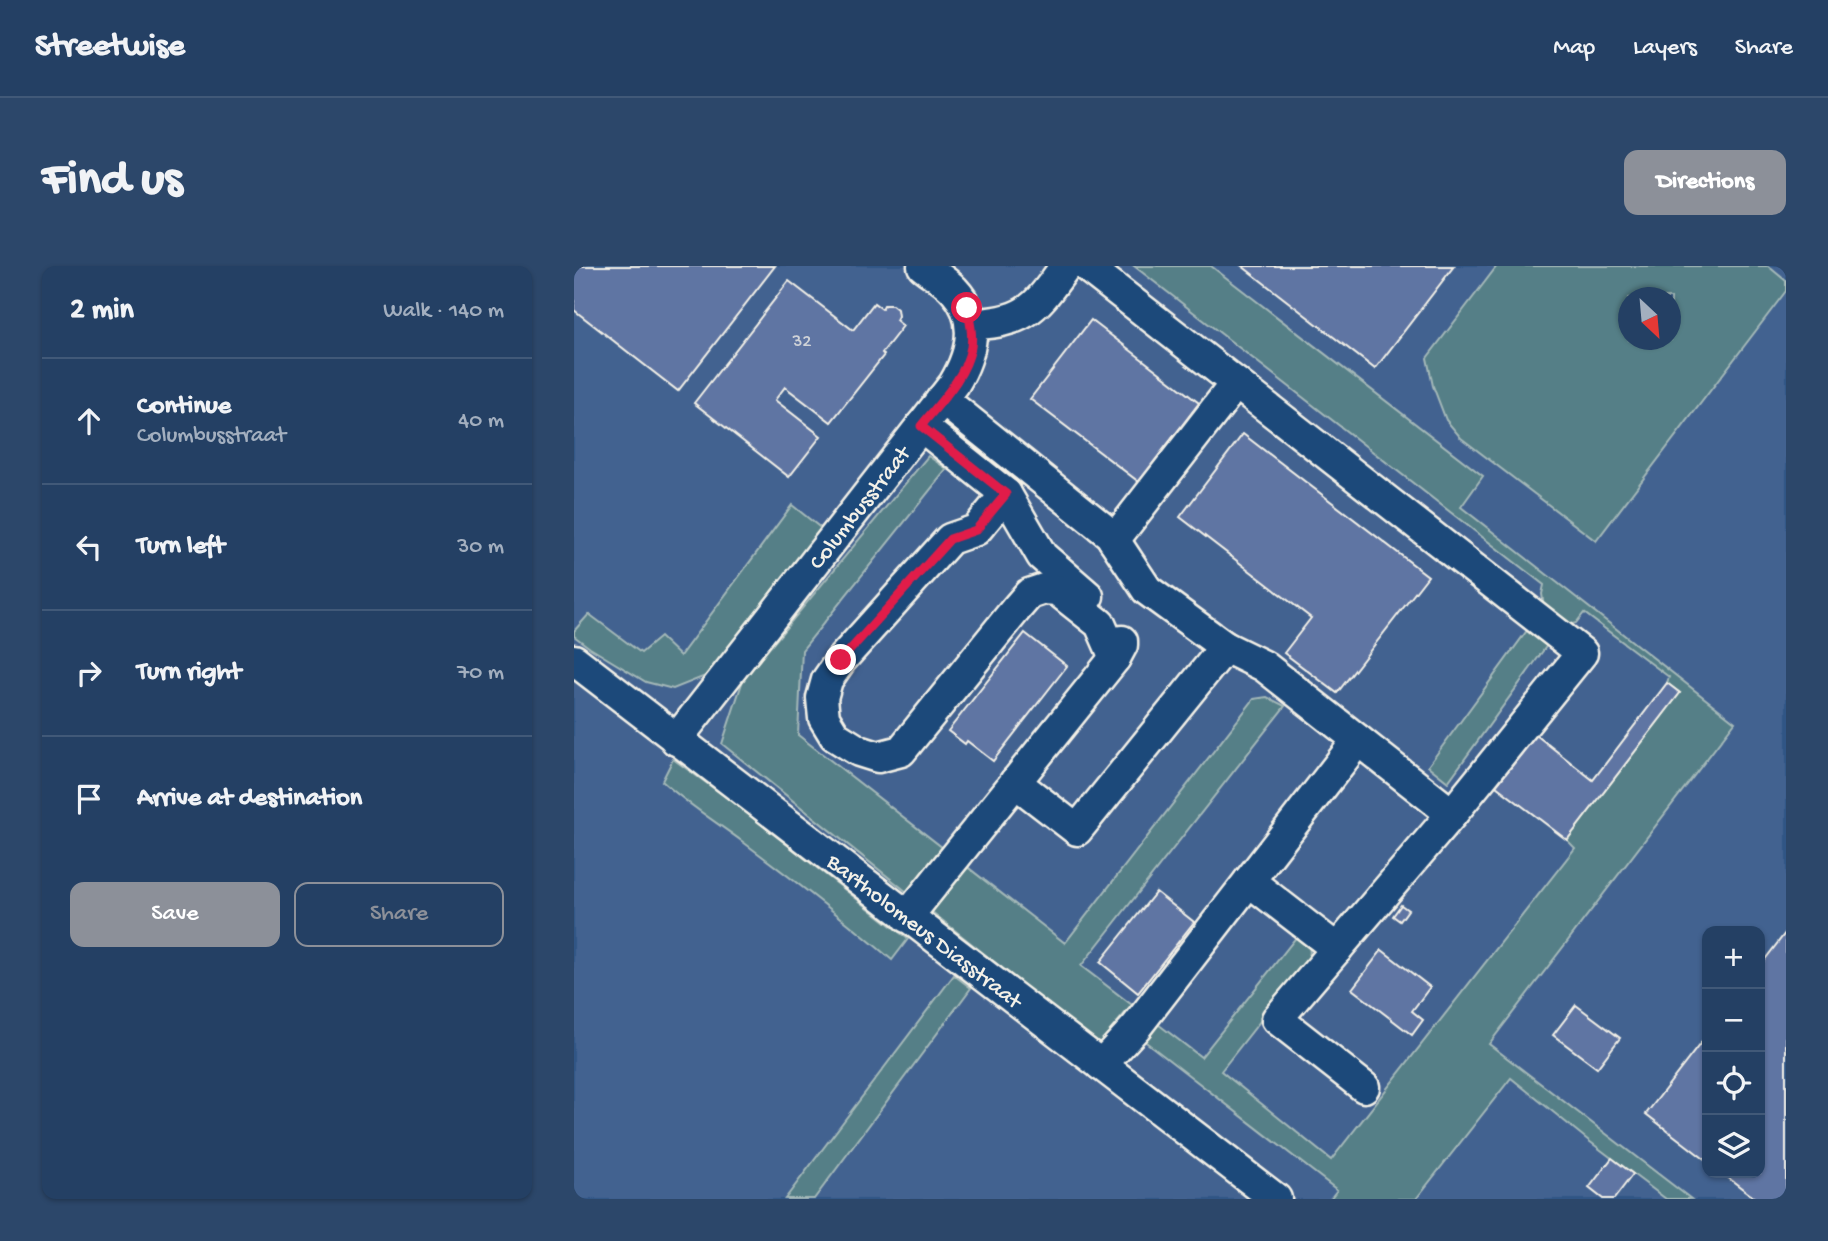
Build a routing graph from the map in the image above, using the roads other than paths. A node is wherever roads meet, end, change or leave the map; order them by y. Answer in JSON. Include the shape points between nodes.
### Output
{"nodes":[{"id":1,"x":923,"y":266,"type":"edge"},
{"id":2,"x":1066,"y":266,"type":"edge"},
{"id":3,"x":1086,"y":266,"type":"edge"},
{"id":4,"x":971,"y":325,"type":"junction"},
{"id":5,"x":1236,"y":383,"type":"junction"},
{"id":6,"x":942,"y":399,"type":"junction"},
{"id":7,"x":921,"y":426,"type":"junction"},
{"id":8,"x":1006,"y":494,"type":"junction"},
{"id":9,"x":1114,"y":540,"type":"junction"},
{"id":10,"x":1225,"y":647,"type":"junction"},
{"id":11,"x":1115,"y":658,"type":"junction"},
{"id":12,"x":574,"y":660,"type":"edge"},
{"id":13,"x":676,"y":740,"type":"junction"},
{"id":14,"x":1358,"y":740,"type":"junction"},
{"id":15,"x":1015,"y":782,"type":"junction"},
{"id":16,"x":1452,"y":814,"type":"junction"},
{"id":17,"x":1249,"y":881,"type":"junction"},
{"id":18,"x":907,"y":917,"type":"junction"},
{"id":19,"x":1336,"y":948,"type":"junction"},
{"id":20,"x":1101,"y":1065,"type":"junction"},
{"id":21,"x":1364,"y":1087,"type":"dead end"},
{"id":22,"x":1276,"y":1199,"type":"edge"}],
"edges":[{"from":1,"to":4,"type":"street","via":[[954,290],[967,308]]},
{"from":2,"to":4,"type":"street","via":[[1026,312]]},
{"from":3,"to":5,"type":"street"},
{"from":4,"to":6,"type":"street","name":"Columbusstraat","via":[[971,348],[963,369]]},
{"from":5,"to":9,"type":"street"},
{"from":5,"to":16,"type":"street","via":[[1581,653]]},
{"from":6,"to":7,"type":"street","name":"Columbusstraat"},
{"from":6,"to":9,"type":"street"},
{"from":7,"to":8,"type":"street"},
{"from":7,"to":13,"type":"street","name":"Columbusstraat"},
{"from":8,"to":11,"type":"street","via":[[1042,556],[1122,627],[1122,645]]},
{"from":8,"to":11,"type":"street","via":[[976,530],[950,539],[841,660],[827,680],[822,698],[824,718],[835,736],[878,757],[901,751],[1016,609],[1030,594],[1044,589],[1057,590],[1100,625]]},
{"from":9,"to":10,"type":"street","via":[[1147,590]]},
{"from":10,"to":14,"type":"street","via":[[1264,666]]},
{"from":10,"to":15,"type":"street","via":[[1077,830]]},
{"from":11,"to":15,"type":"street"},
{"from":12,"to":13,"type":"street","name":"Bartholomeus Diasstraat"},
{"from":13,"to":18,"type":"street","name":"Bartholomeus Diasstraat"},
{"from":14,"to":16,"type":"street"},
{"from":14,"to":17,"type":"street"},
{"from":15,"to":18,"type":"street"},
{"from":16,"to":19,"type":"street"},
{"from":17,"to":19,"type":"street"},
{"from":17,"to":20,"type":"street"},
{"from":18,"to":20,"type":"street","name":"Bartholomeus Diasstraat"},
{"from":19,"to":21,"type":"street","via":[[1277,1020]]},
{"from":20,"to":22,"type":"street","name":"Bartholomeus Diasstraat"}]}
